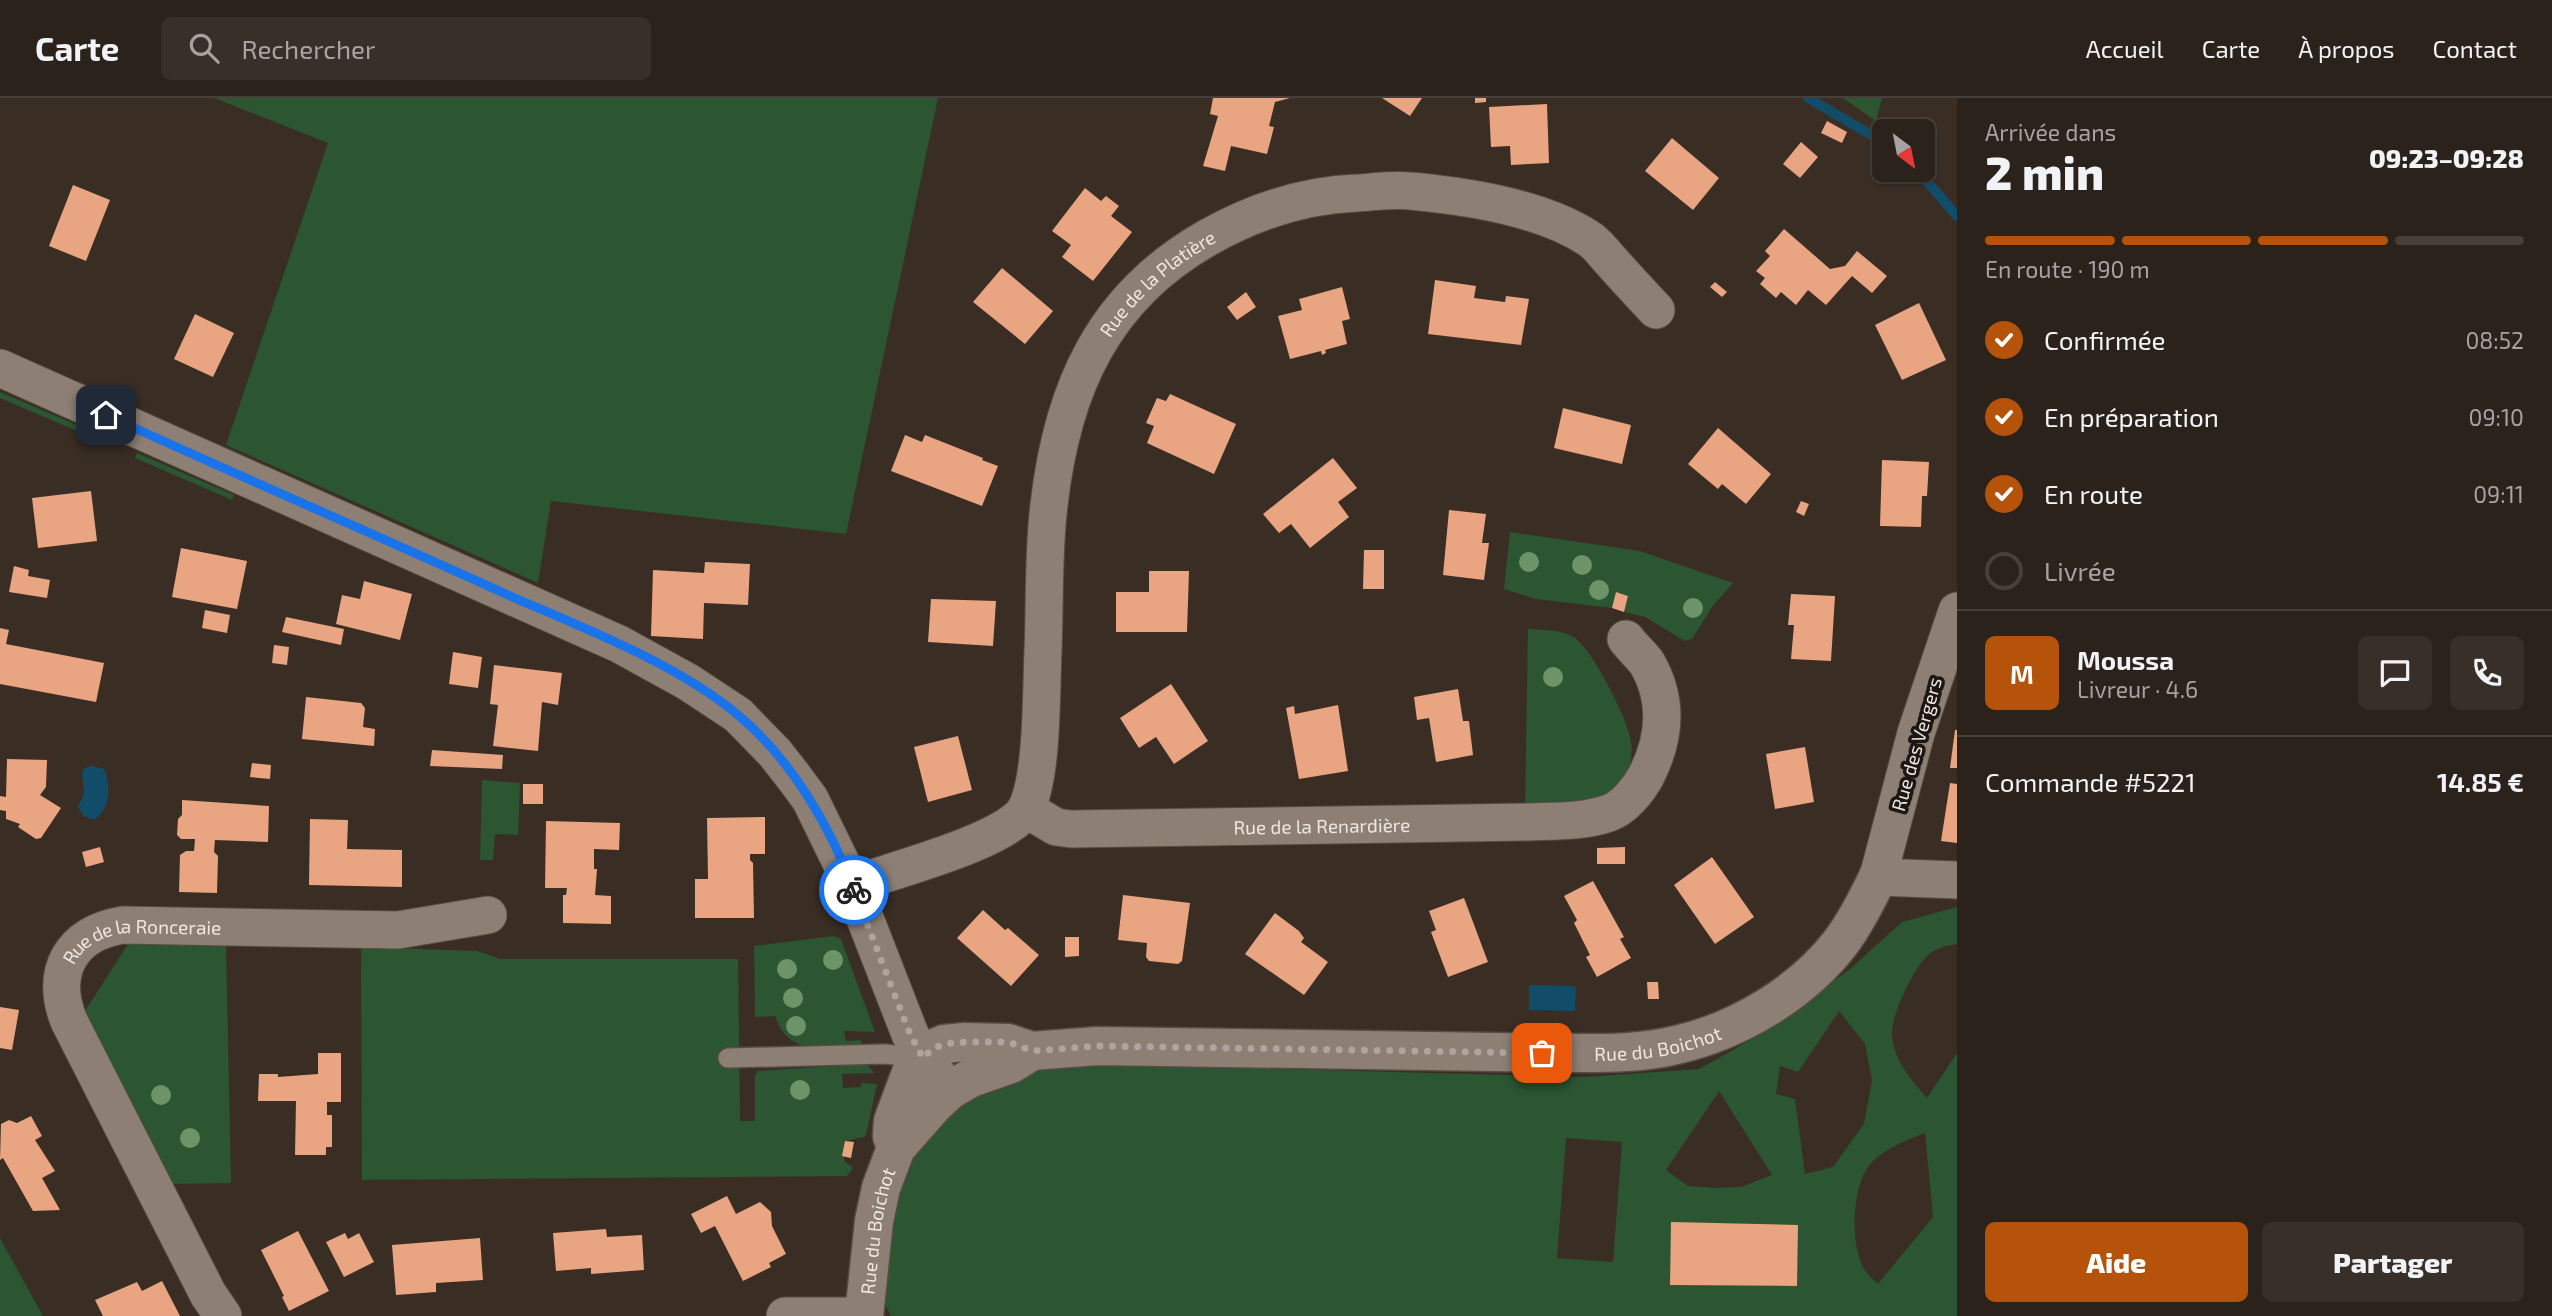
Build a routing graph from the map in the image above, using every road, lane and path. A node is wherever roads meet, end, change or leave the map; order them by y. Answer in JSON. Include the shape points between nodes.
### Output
{"nodes":[{"id":1,"x":1656,"y":310,"type":"dead end"},
{"id":2,"x":0,"y":368,"type":"edge"},
{"id":3,"x":1957,"y":611,"type":"edge"},
{"id":4,"x":1626,"y":639,"type":"dead end"},
{"id":5,"x":1026,"y":809,"type":"junction"},
{"id":6,"x":1878,"y":877,"type":"junction"},
{"id":7,"x":1957,"y":880,"type":"edge"},
{"id":8,"x":852,"y":885,"type":"junction"},
{"id":9,"x":488,"y":915,"type":"dead end"},
{"id":10,"x":1032,"y":1051,"type":"junction"},
{"id":11,"x":729,"y":1058,"type":"dead end"},
{"id":12,"x":923,"y":1058,"type":"junction"},
{"id":13,"x":950,"y":1090,"type":"junction"},
{"id":14,"x":896,"y":1148,"type":"junction"},
{"id":15,"x":223,"y":1316,"type":"edge"},
{"id":16,"x":785,"y":1316,"type":"edge"},
{"id":17,"x":863,"y":1316,"type":"edge"}],
"edges":[{"from":1,"to":5,"type":"street","name":"Rue de la Platière","via":[[1590,239],[1561,225],[1475,200],[1407,190],[1287,203],[1237,221],[1186,250],[1151,277],[1099,338],[1068,406],[1058,443],[1048,509],[1038,758]]},
{"from":2,"to":8,"type":"street","via":[[619,644],[688,682],[738,715],[775,753],[810,799]]},
{"from":3,"to":6,"type":"street","name":"Rue des Vergers","via":[[1916,733]]},
{"from":4,"to":5,"type":"street","name":"Rue de la Renardière","via":[[1646,663],[1659,694],[1664,724],[1656,757],[1640,788],[1612,812],[1529,822],[1071,829],[1056,827]]},
{"from":5,"to":8,"type":"street","via":[[1003,829],[975,843]]},
{"from":6,"to":7,"type":"street"},
{"from":6,"to":10,"type":"street","name":"Rue du Boichot","via":[[1841,942],[1800,983],[1750,1016],[1674,1046],[1605,1053],[1097,1046]]},
{"from":8,"to":12,"type":"street"},
{"from":9,"to":15,"type":"street","name":"Rue de la Ronceraie","via":[[398,930],[123,925],[93,932],[66,962],[61,991],[69,1021]]},
{"from":10,"to":12,"type":"street","name":"Rue du Boichot","via":[[1009,1042],[965,1042],[944,1044]]},
{"from":10,"to":13,"type":"street","name":"Rue du Boichot"},
{"from":11,"to":12,"type":"lane","via":[[885,1054]]},
{"from":12,"to":13,"type":"street"},
{"from":12,"to":14,"type":"street","name":"Rue du Boichot","via":[[911,1073],[893,1121]]},
{"from":13,"to":14,"type":"street","name":"Rue du Boichot"},
{"from":14,"to":17,"type":"street","name":"Rue du Boichot","via":[[874,1221]]},
{"from":16,"to":17,"type":"street"}]}
